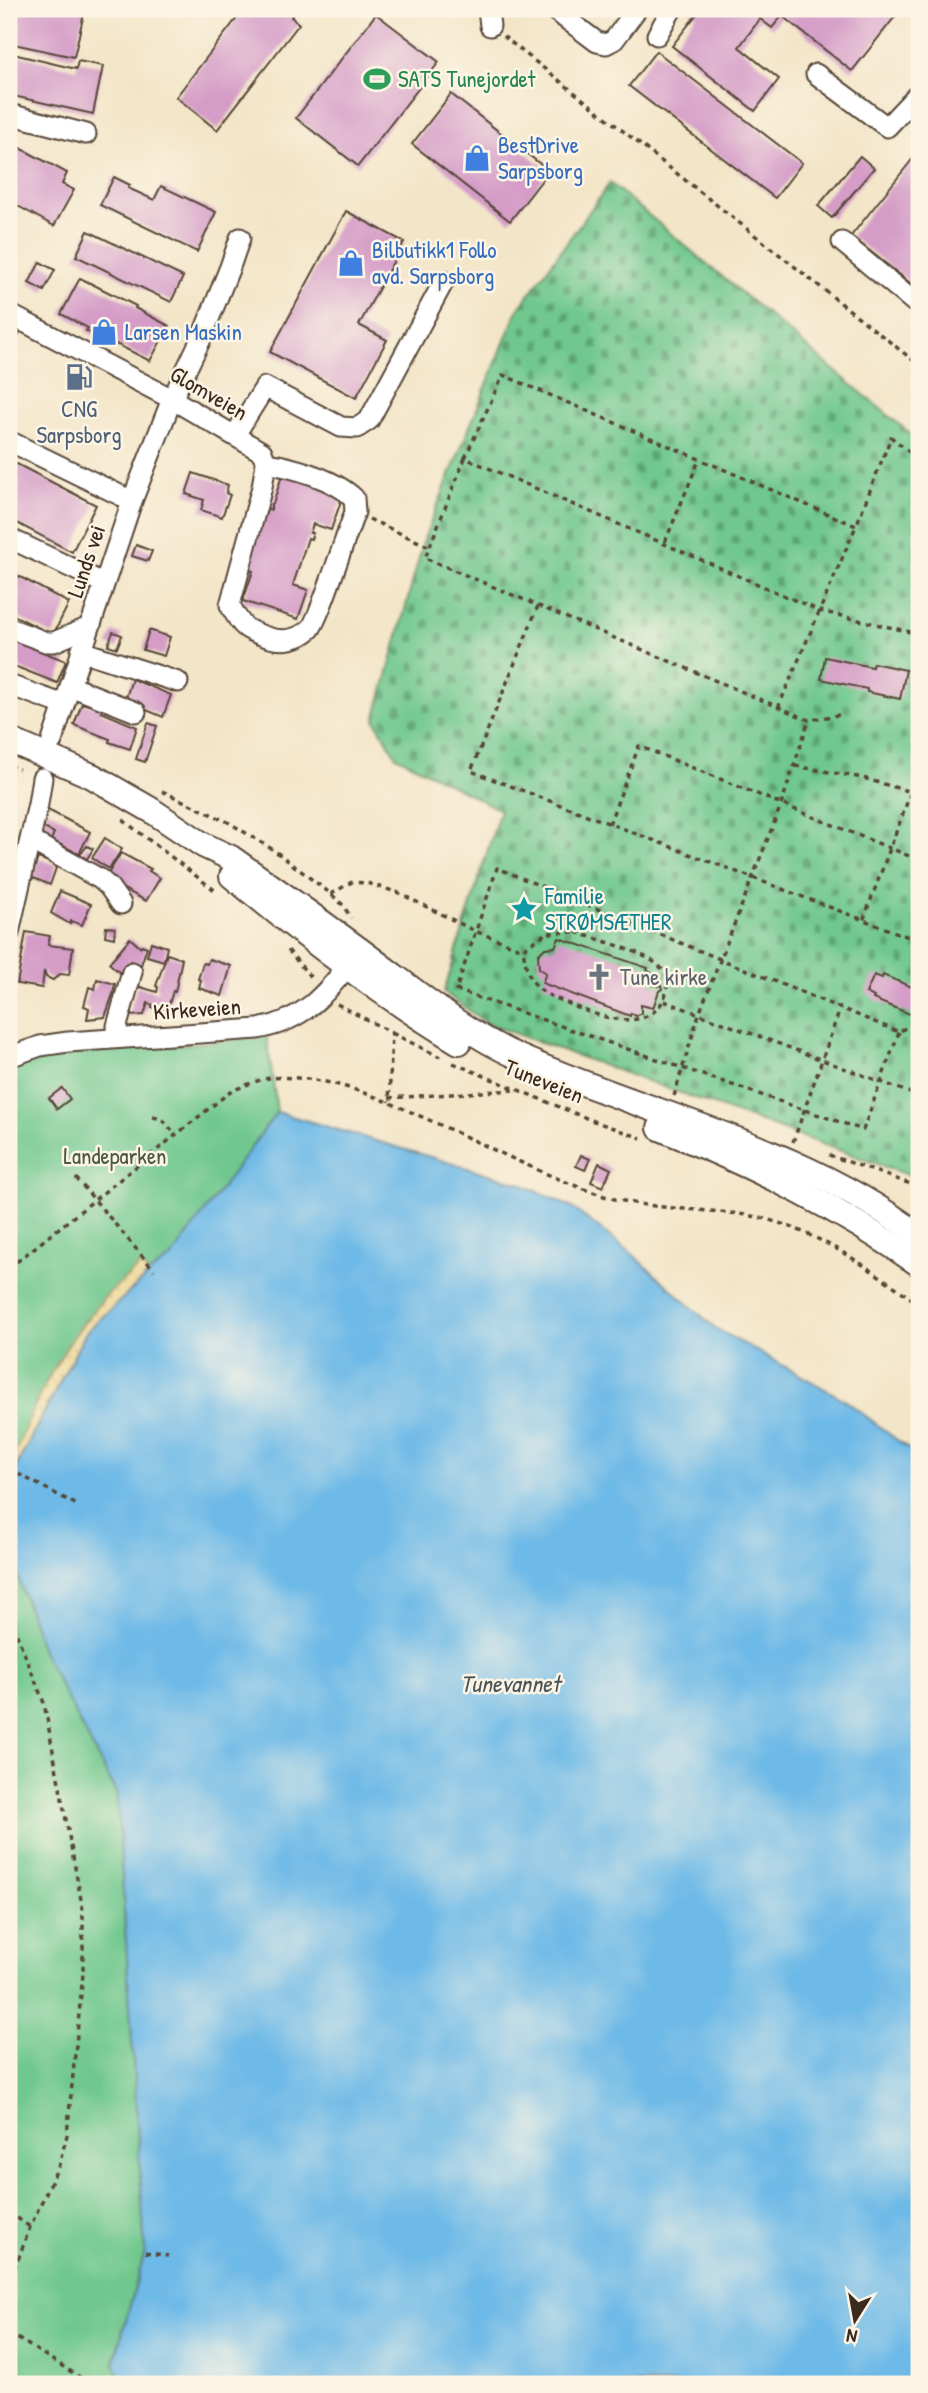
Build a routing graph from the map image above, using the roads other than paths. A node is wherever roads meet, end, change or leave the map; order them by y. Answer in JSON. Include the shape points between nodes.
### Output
{"nodes":[{"id":1,"x":553,"y":9,"type":"edge"},
{"id":2,"x":637,"y":9,"type":"edge"},
{"id":3,"x":672,"y":9,"type":"edge"},
{"id":4,"x":657,"y":35,"type":"dead end"},
{"id":5,"x":816,"y":75,"type":"dead end"},
{"id":6,"x":919,"y":93,"type":"edge"},
{"id":7,"x":9,"y":114,"type":"edge"},
{"id":8,"x":86,"y":134,"type":"dead end"},
{"id":9,"x":240,"y":238,"type":"dead end"},
{"id":10,"x":842,"y":242,"type":"dead end"},
{"id":11,"x":444,"y":281,"type":"dead end"},
{"id":12,"x":919,"y":306,"type":"edge"},
{"id":13,"x":9,"y":314,"type":"edge"},
{"id":14,"x":172,"y":399,"type":"junction"},
{"id":15,"x":235,"y":435,"type":"junction"},
{"id":16,"x":9,"y":441,"type":"edge"},
{"id":17,"x":266,"y":463,"type":"junction"},
{"id":18,"x":132,"y":501,"type":"junction"},
{"id":19,"x":9,"y":538,"type":"edge"},
{"id":20,"x":103,"y":583,"type":"junction"},
{"id":21,"x":89,"y":627,"type":"junction"},
{"id":22,"x":9,"y":628,"type":"edge"},
{"id":23,"x":81,"y":651,"type":"junction"},
{"id":24,"x":178,"y":682,"type":"dead end"},
{"id":25,"x":9,"y":685,"type":"edge"},
{"id":26,"x":67,"y":695,"type":"junction"},
{"id":27,"x":136,"y":712,"type":"dead end"},
{"id":28,"x":9,"y":740,"type":"edge"},
{"id":29,"x":52,"y":741,"type":"dead end"},
{"id":30,"x":42,"y":778,"type":"dead end"},
{"id":31,"x":30,"y":840,"type":"junction"},
{"id":32,"x":121,"y":904,"type":"dead end"},
{"id":33,"x":9,"y":933,"type":"edge"},
{"id":34,"x":353,"y":960,"type":"junction"},
{"id":35,"x":132,"y":972,"type":"dead end"},
{"id":36,"x":118,"y":1038,"type":"junction"},
{"id":37,"x":10,"y":1054,"type":"edge"},
{"id":38,"x":910,"y":1231,"type":"edge"},
{"id":39,"x":919,"y":1264,"type":"edge"}],
"edges":[{"from":1,"to":2,"type":"street","via":[[606,44]]},
{"from":3,"to":4,"type":"street"},
{"from":5,"to":6,"type":"street","via":[[887,127]]},
{"from":7,"to":8,"type":"street"},
{"from":9,"to":14,"type":"street","name":"Lunds vei"},
{"from":10,"to":12,"type":"street"},
{"from":11,"to":15,"type":"street","via":[[369,420],[357,428],[341,427],[265,387]]},
{"from":13,"to":14,"type":"street","name":"Glomveien"},
{"from":14,"to":15,"type":"street","name":"Glomveien"},
{"from":14,"to":18,"type":"street","name":"Lunds vei"},
{"from":15,"to":17,"type":"street","name":"Glomveien","via":[[262,452]]},
{"from":16,"to":18,"type":"street"},
{"from":17,"to":17,"type":"street","via":[[230,605],[240,625],[253,633],[277,640],[295,638],[313,628],[355,512],[354,498],[343,488]]},
{"from":18,"to":20,"type":"street","name":"Lunds vei"},
{"from":19,"to":20,"type":"street"},
{"from":20,"to":21,"type":"street","name":"Lunds vei"},
{"from":21,"to":22,"type":"street","via":[[54,642]]},
{"from":21,"to":23,"type":"street","name":"Lunds vei"},
{"from":23,"to":24,"type":"street"},
{"from":23,"to":26,"type":"street","name":"Lunds vei"},
{"from":25,"to":26,"type":"street"},
{"from":26,"to":27,"type":"street"},
{"from":26,"to":29,"type":"street","name":"Lunds vei"},
{"from":28,"to":34,"type":"main road","name":"Tuneveien","via":[[92,776],[231,858]]},
{"from":30,"to":31,"type":"street"},
{"from":31,"to":32,"type":"street","via":[[100,879]]},
{"from":31,"to":33,"type":"street"},
{"from":34,"to":36,"type":"street","name":"Kirkeveien","via":[[325,995],[296,1017],[273,1026]]},
{"from":34,"to":38,"type":"main road","name":"Tuneveien","via":[[492,1044],[667,1114],[853,1220]]},
{"from":35,"to":36,"type":"street"},
{"from":36,"to":37,"type":"street","name":"Kirkeveien","via":[[40,1046]]},
{"from":38,"to":39,"type":"main road","name":"Tuneveien"}]}
